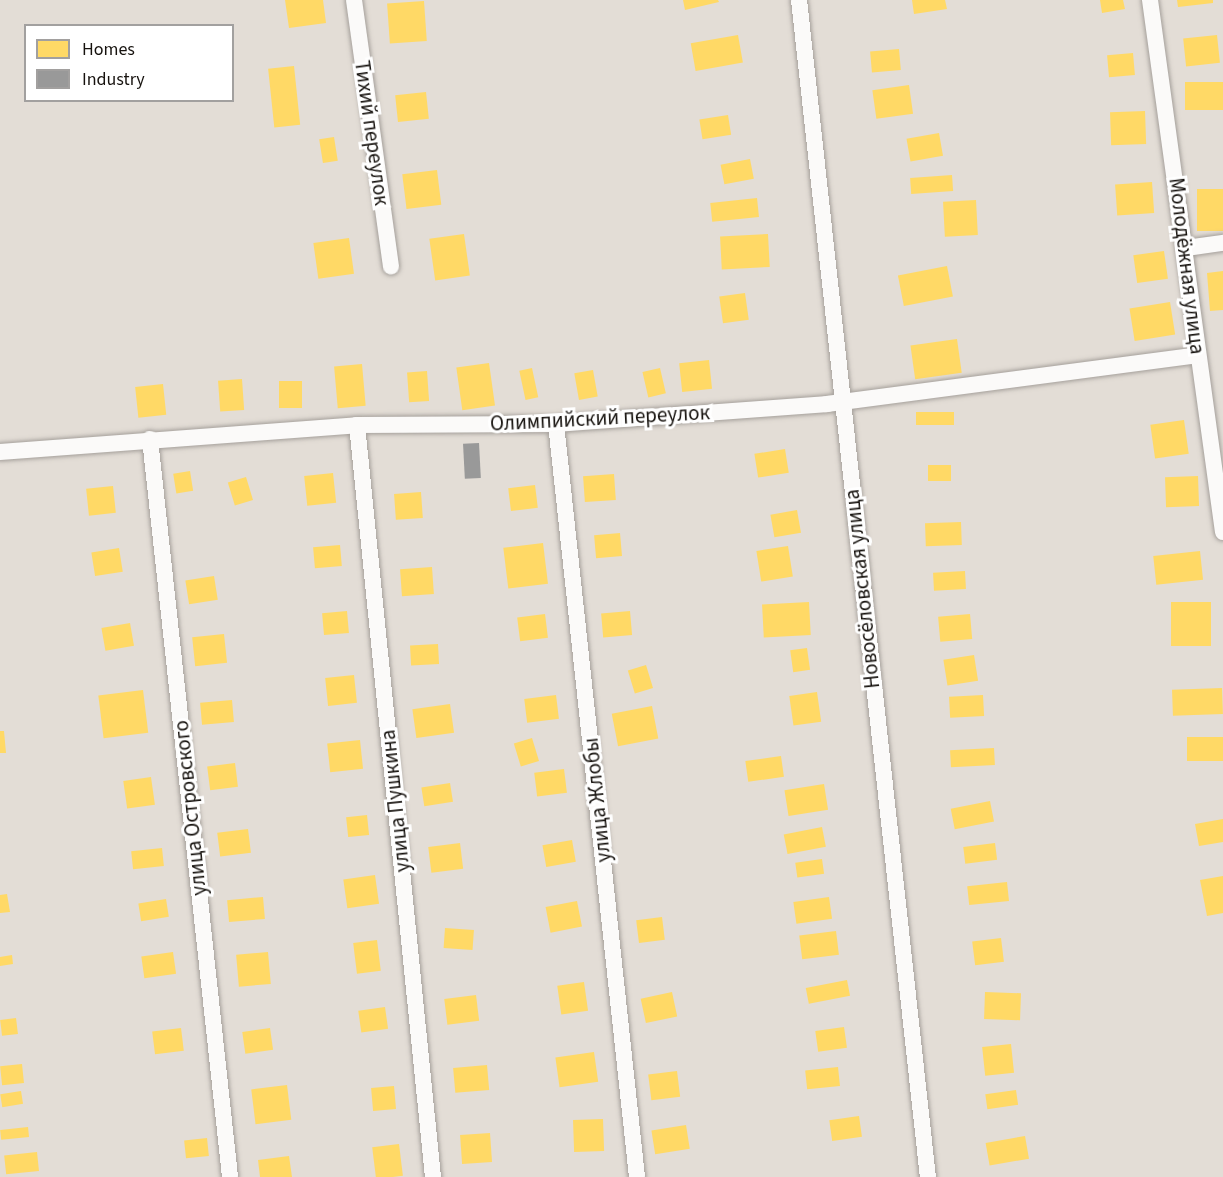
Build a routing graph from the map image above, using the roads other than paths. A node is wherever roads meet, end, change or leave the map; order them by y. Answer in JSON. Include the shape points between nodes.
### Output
{"nodes":[{"id":1,"x":354,"y":0,"type":"edge"},
{"id":2,"x":799,"y":0,"type":"edge"},
{"id":3,"x":1150,"y":0,"type":"edge"},
{"id":4,"x":1223,"y":243,"type":"edge"},
{"id":5,"x":1186,"y":248,"type":"junction"},
{"id":6,"x":391,"y":266,"type":"dead end"},
{"id":7,"x":1198,"y":355,"type":"junction"},
{"id":8,"x":842,"y":402,"type":"junction"},
{"id":9,"x":556,"y":424,"type":"junction"},
{"id":10,"x":357,"y":425,"type":"junction"},
{"id":11,"x":150,"y":439,"type":"junction"},
{"id":12,"x":0,"y":452,"type":"edge"},
{"id":13,"x":1223,"y":532,"type":"edge"},
{"id":14,"x":230,"y":1177,"type":"edge"},
{"id":15,"x":433,"y":1177,"type":"edge"},
{"id":16,"x":638,"y":1177,"type":"edge"},
{"id":17,"x":928,"y":1177,"type":"edge"}],
"edges":[{"from":1,"to":6,"type":"street","name":"Тихий переулок"},
{"from":2,"to":8,"type":"street","name":"Новосёловская улица"},
{"from":3,"to":5,"type":"street","name":"Молодёжная улица"},
{"from":4,"to":5,"type":"street"},
{"from":5,"to":7,"type":"street","name":"Молодёжная улица"},
{"from":7,"to":8,"type":"street","name":"Олимпийский переулок"},
{"from":7,"to":13,"type":"street","name":"Молодёжная улица"},
{"from":8,"to":9,"type":"street","name":"Олимпийский переулок"},
{"from":8,"to":17,"type":"street","name":"Новосёловская улица"},
{"from":9,"to":10,"type":"street","name":"Олимпийский переулок"},
{"from":9,"to":16,"type":"street","name":"улица Жлобы"},
{"from":10,"to":11,"type":"street","name":"Олимпийский переулок"},
{"from":10,"to":15,"type":"street","name":"улица Пушкина"},
{"from":11,"to":12,"type":"street","name":"Олимпийский переулок"},
{"from":11,"to":14,"type":"street","name":"улица Островского"}]}
